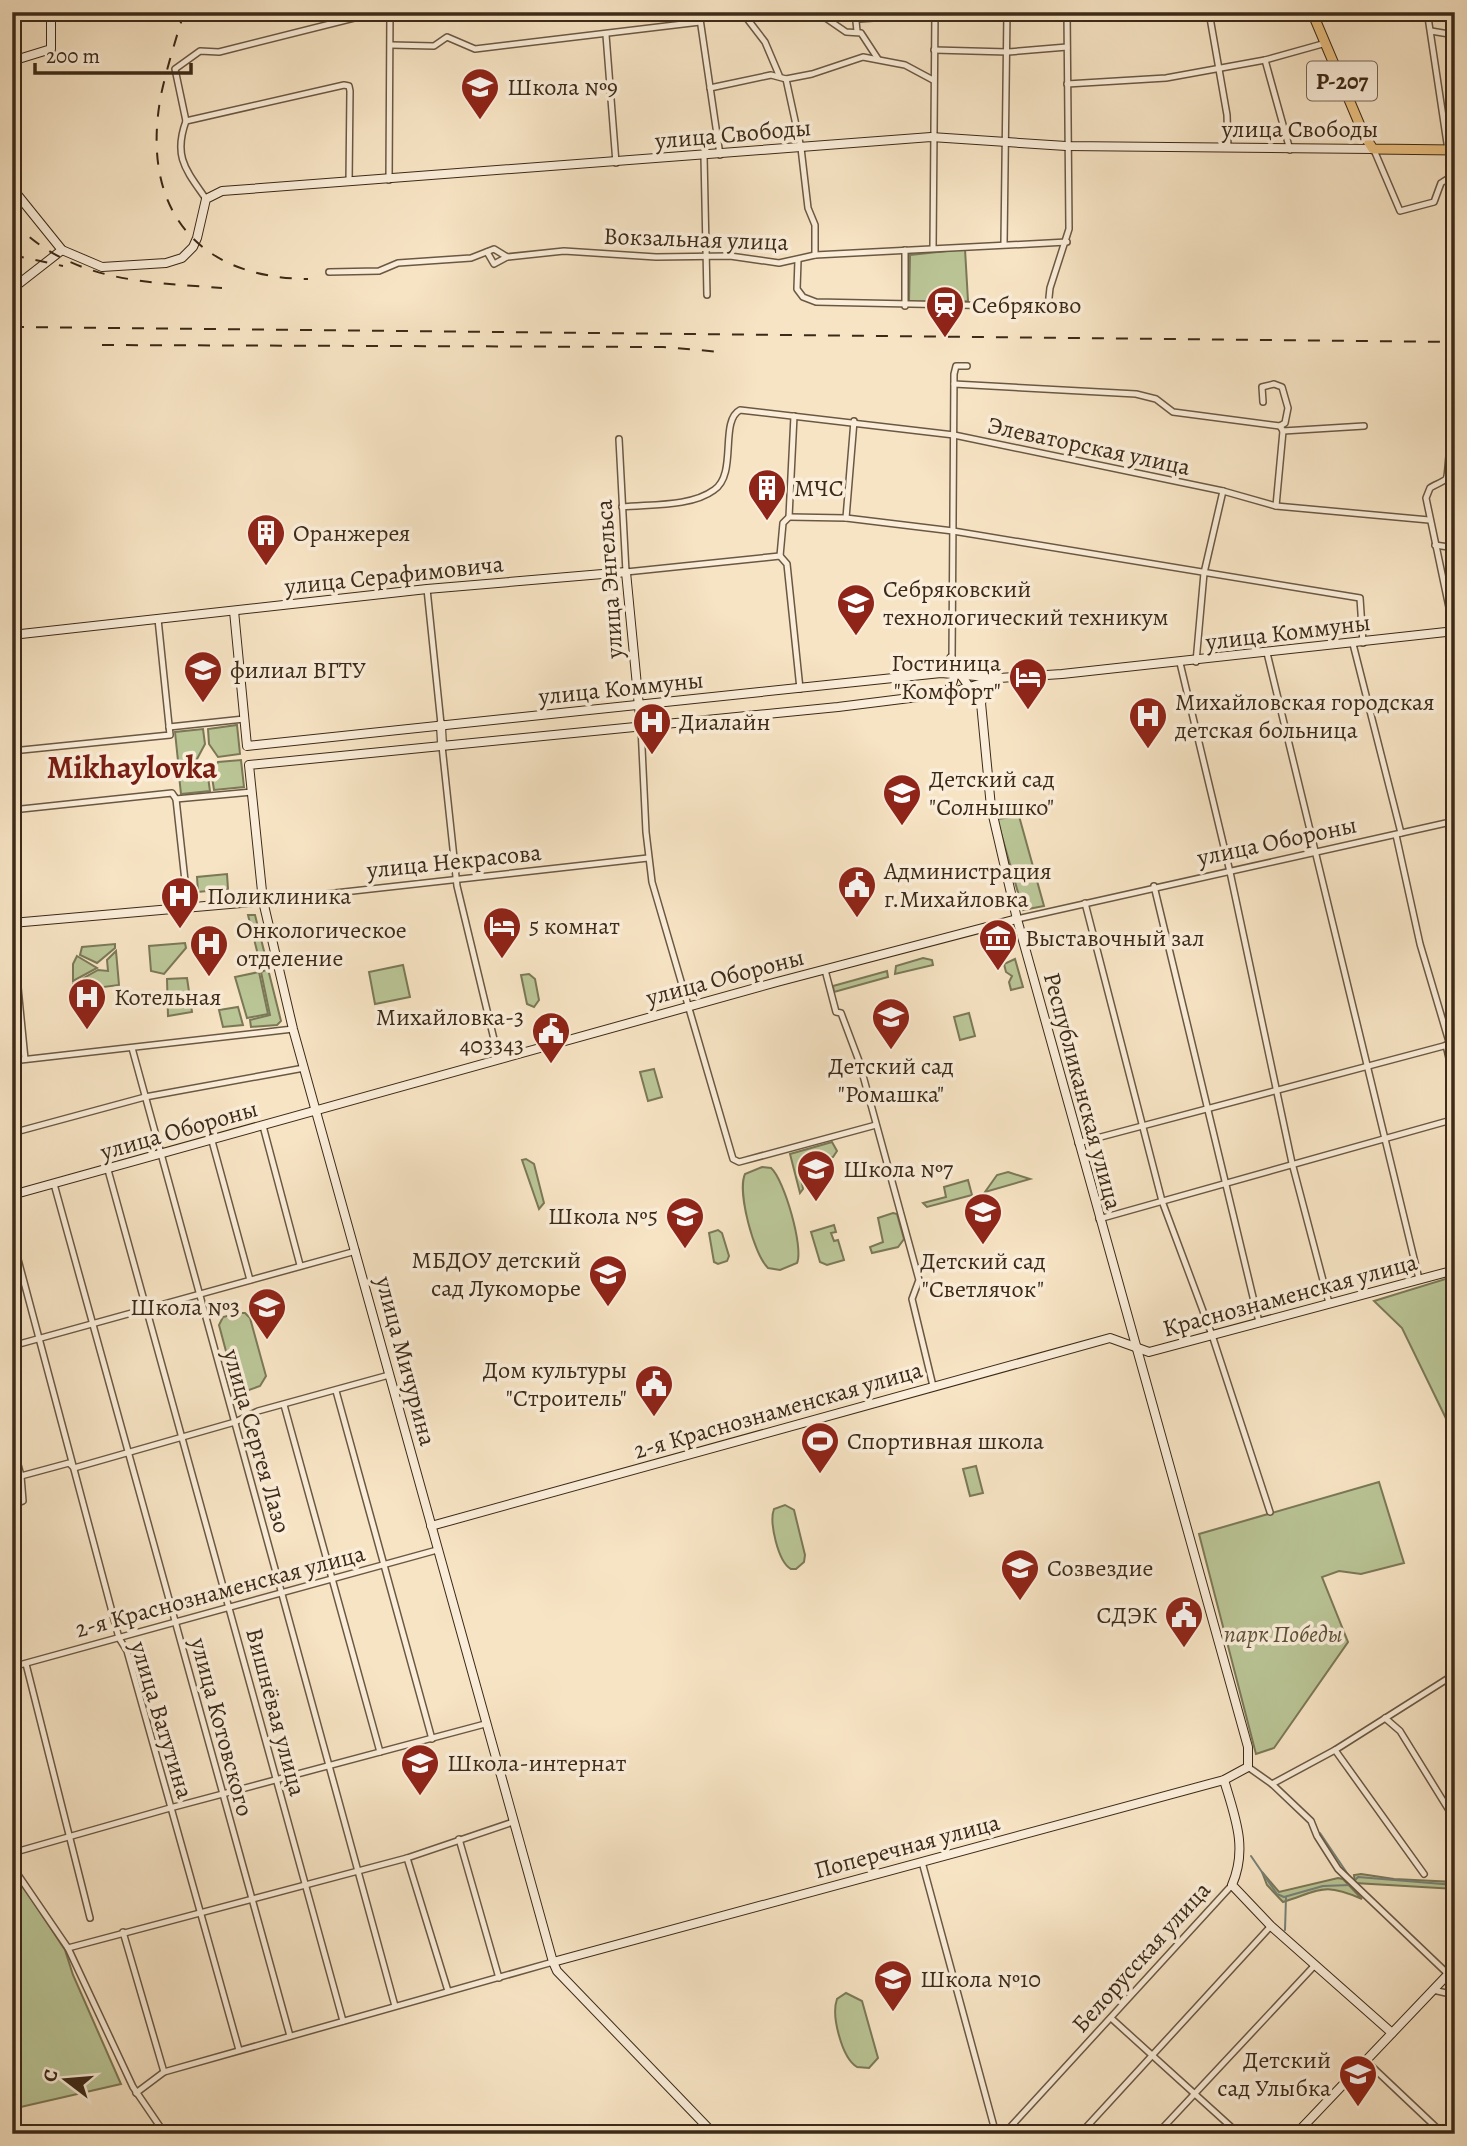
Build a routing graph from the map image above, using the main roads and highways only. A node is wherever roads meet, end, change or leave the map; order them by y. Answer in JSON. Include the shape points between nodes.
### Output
{"nodes":[{"id":1,"x":1312,"y":12,"type":"edge"},
{"id":2,"x":1451,"y":150,"type":"edge"}],
"edges":[{"from":1,"to":2,"type":"main road","name":"улица Свободы","number":"Р-207","via":[[1373,149]]}]}
